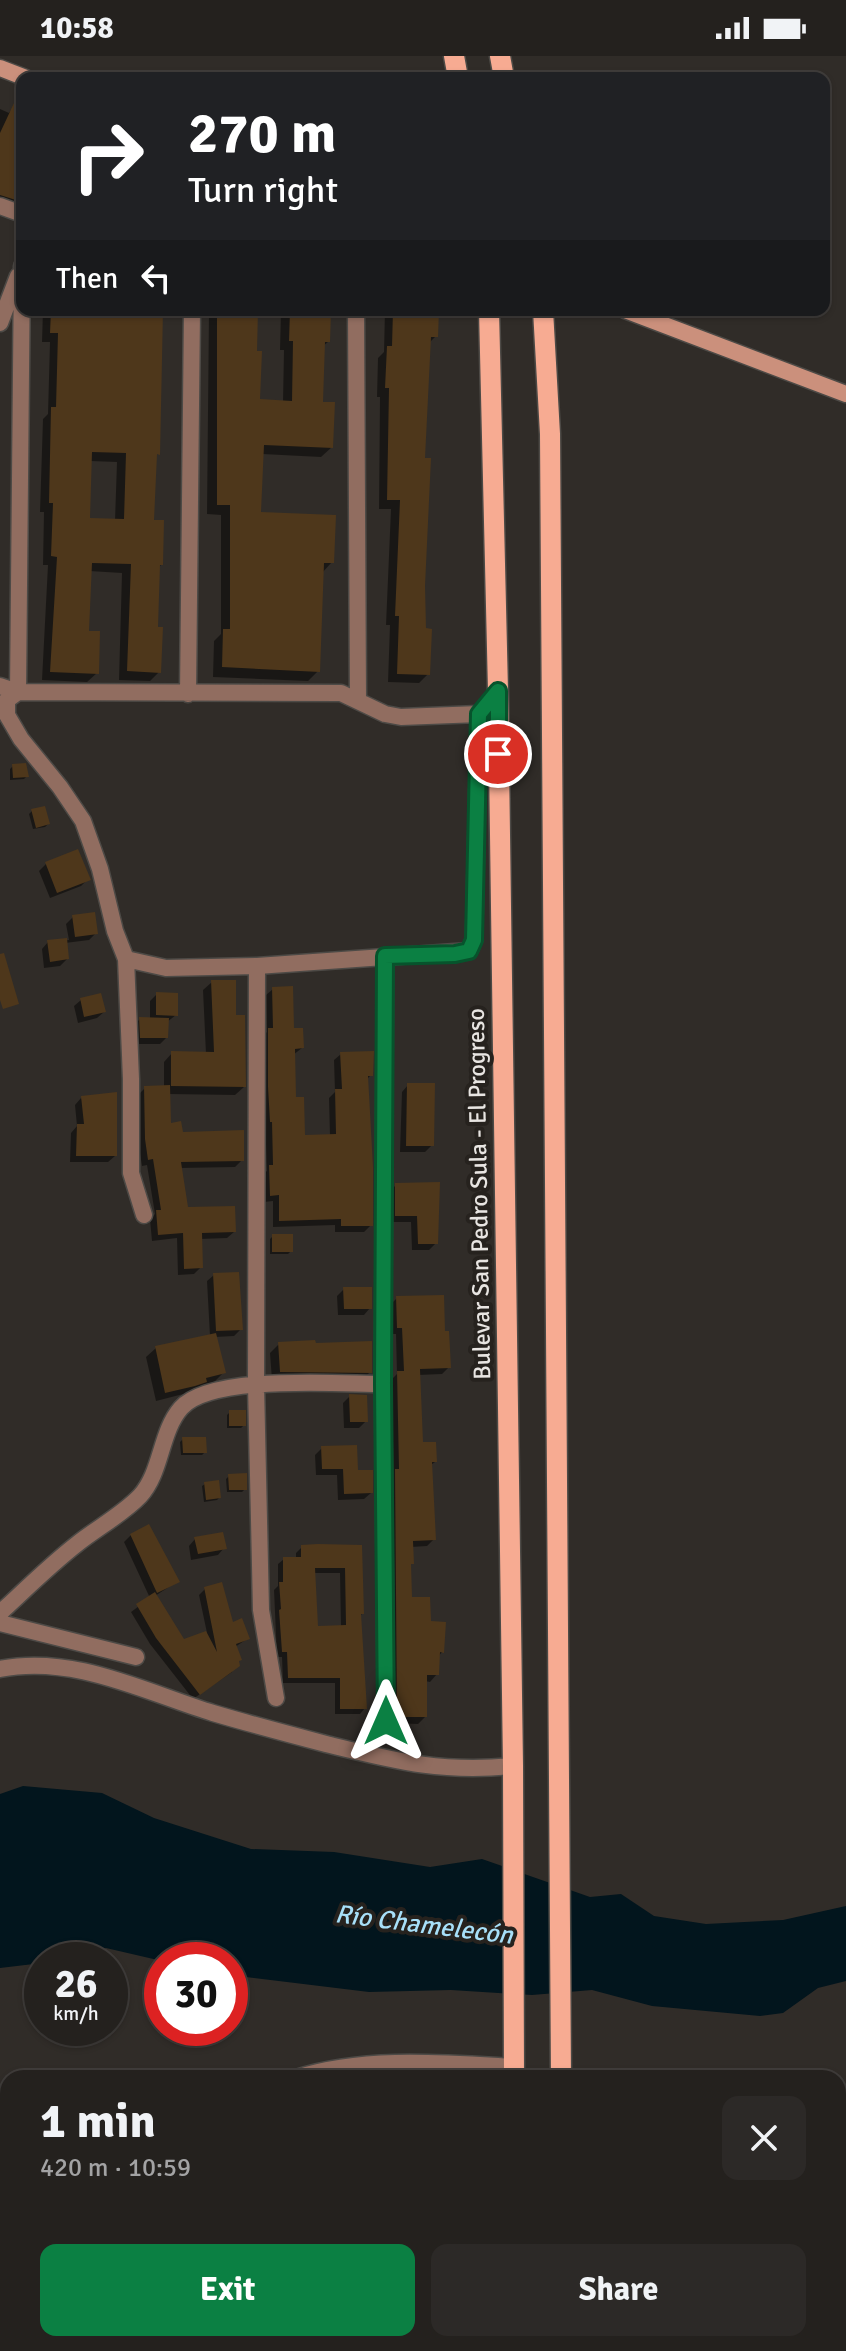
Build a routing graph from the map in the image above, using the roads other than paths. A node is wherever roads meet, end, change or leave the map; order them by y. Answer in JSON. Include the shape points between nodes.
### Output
{"nodes":[{"id":1,"x":16,"y":282,"type":"edge"},
{"id":2,"x":22,"y":316,"type":"edge"},
{"id":3,"x":192,"y":316,"type":"edge"},
{"id":4,"x":356,"y":316,"type":"edge"},
{"id":5,"x":489,"y":316,"type":"edge"},
{"id":6,"x":543,"y":316,"type":"edge"},
{"id":7,"x":641,"y":316,"type":"edge"},
{"id":8,"x":0,"y":323,"type":"edge"},
{"id":9,"x":846,"y":394,"type":"edge"},
{"id":10,"x":0,"y":686,"type":"edge"},
{"id":11,"x":498,"y":691,"type":"junction"},
{"id":12,"x":18,"y":692,"type":"junction"},
{"id":13,"x":188,"y":694,"type":"junction"},
{"id":14,"x":358,"y":700,"type":"junction"},
{"id":15,"x":479,"y":714,"type":"junction"},
{"id":16,"x":385,"y":956,"type":"junction"},
{"id":17,"x":126,"y":959,"type":"junction"},
{"id":18,"x":257,"y":966,"type":"junction"},
{"id":19,"x":144,"y":1215,"type":"dead end"},
{"id":20,"x":383,"y":1384,"type":"junction"},
{"id":21,"x":256,"y":1385,"type":"junction"},
{"id":22,"x":0,"y":1613,"type":"edge"},
{"id":23,"x":0,"y":1623,"type":"edge"},
{"id":24,"x":136,"y":1657,"type":"dead end"},
{"id":25,"x":0,"y":1669,"type":"edge"},
{"id":26,"x":276,"y":1698,"type":"dead end"},
{"id":27,"x":386,"y":1721,"type":"dead end"},
{"id":28,"x":513,"y":1766,"type":"junction"},
{"id":29,"x":330,"y":2070,"type":"edge"},
{"id":30,"x":488,"y":2070,"type":"edge"},
{"id":31,"x":514,"y":2070,"type":"edge"},
{"id":32,"x":561,"y":2070,"type":"edge"}],
"edges":[{"from":1,"to":8,"type":"street"},
{"from":2,"to":12,"type":"street"},
{"from":3,"to":13,"type":"street"},
{"from":4,"to":14,"type":"street"},
{"from":5,"to":11,"type":"main road","name":"Bulevar San Pedro Sula - El Progreso"},
{"from":6,"to":32,"type":"main road","via":[[551,450]]},
{"from":7,"to":9,"type":"street"},
{"from":10,"to":12,"type":"street"},
{"from":11,"to":15,"type":"street"},
{"from":11,"to":28,"type":"main road","name":"Bulevar San Pedro Sula - El Progreso"},
{"from":12,"to":13,"type":"street"},
{"from":12,"to":17,"type":"street","via":[[7,700],[7,715],[83,821]]},
{"from":13,"to":14,"type":"street","via":[[341,693]]},
{"from":14,"to":15,"type":"street","via":[[401,717]]},
{"from":15,"to":16,"type":"street","via":[[474,940],[469,951],[455,954]]},
{"from":16,"to":18,"type":"street"},
{"from":16,"to":20,"type":"street"},
{"from":17,"to":18,"type":"street","via":[[166,968]]},
{"from":17,"to":19,"type":"street","via":[[131,1173]]},
{"from":18,"to":21,"type":"street"},
{"from":20,"to":21,"type":"street"},
{"from":20,"to":27,"type":"street"},
{"from":21,"to":22,"type":"street","via":[[210,1390],[191,1399],[171,1425],[138,1499],[57,1560]]},
{"from":21,"to":26,"type":"street","via":[[261,1610]]},
{"from":23,"to":24,"type":"street"},
{"from":25,"to":28,"type":"street","via":[[27,1664],[92,1674],[212,1713],[406,1764],[444,1769]]},
{"from":28,"to":31,"type":"main road","name":"Bulevar San Pedro Sula - El Progreso"},
{"from":29,"to":30,"type":"street","via":[[409,2061]]}]}
